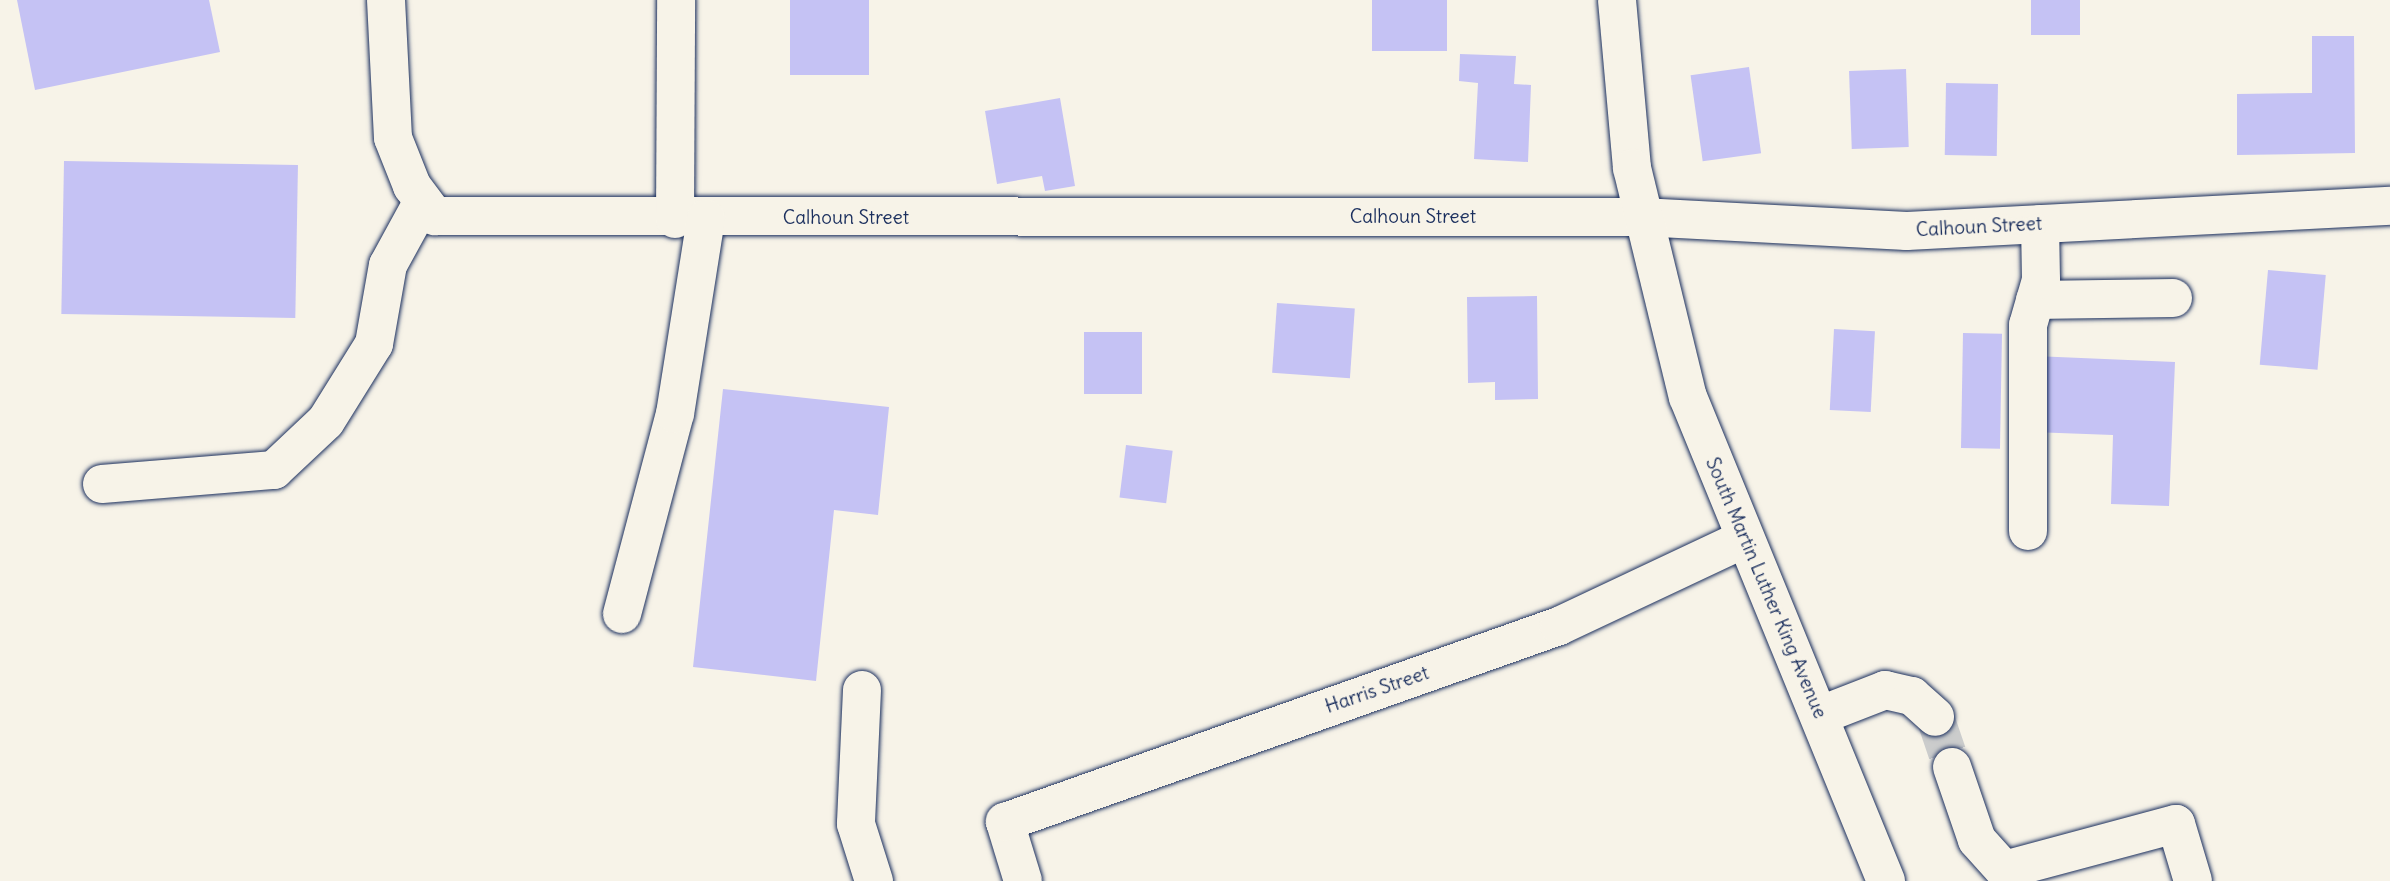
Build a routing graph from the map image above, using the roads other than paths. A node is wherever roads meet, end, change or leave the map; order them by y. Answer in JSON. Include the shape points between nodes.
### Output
{"nodes":[{"id":1,"x":386,"y":0,"type":"edge"},
{"id":2,"x":676,"y":0,"type":"edge"},
{"id":3,"x":1617,"y":0,"type":"edge"},
{"id":4,"x":2390,"y":206,"type":"edge"},
{"id":5,"x":428,"y":209,"type":"junction"},
{"id":6,"x":1641,"y":217,"type":"junction"},
{"id":7,"x":691,"y":218,"type":"junction"},
{"id":8,"x":2040,"y":224,"type":"junction"},
{"id":9,"x":2173,"y":298,"type":"dead end"},
{"id":10,"x":2035,"y":300,"type":"junction"},
{"id":11,"x":102,"y":484,"type":"dead end"},
{"id":12,"x":2028,"y":531,"type":"dead end"},
{"id":13,"x":1742,"y":540,"type":"junction"},
{"id":14,"x":622,"y":614,"type":"dead end"},
{"id":15,"x":862,"y":690,"type":"dead end"},
{"id":16,"x":1821,"y":715,"type":"junction"},
{"id":17,"x":1935,"y":717,"type":"tunnel mouth"},
{"id":18,"x":1952,"y":767,"type":"tunnel mouth"},
{"id":19,"x":1995,"y":877,"type":"edge"},
{"id":20,"x":874,"y":881,"type":"edge"},
{"id":21,"x":1023,"y":881,"type":"edge"},
{"id":22,"x":1886,"y":881,"type":"edge"},
{"id":23,"x":2193,"y":881,"type":"edge"}],
"edges":[{"from":1,"to":5,"type":"street","via":[[393,138]]},
{"from":2,"to":7,"type":"street"},
{"from":3,"to":6,"type":"street","name":"South Martin Luther King Avenue"},
{"from":4,"to":8,"type":"street","name":"Calhoun Street"},
{"from":5,"to":7,"type":"street","name":"Calhoun Street"},
{"from":5,"to":11,"type":"street","via":[[388,265],[374,344],[326,421],[274,470]]},
{"from":6,"to":7,"type":"street","name":"Calhoun Street"},
{"from":6,"to":8,"type":"street","name":"Calhoun Street","via":[[1907,231]]},
{"from":6,"to":13,"type":"street","name":"South Martin Luther King Avenue","via":[[1688,397]]},
{"from":7,"to":14,"type":"street","via":[[675,414]]},
{"from":8,"to":10,"type":"street"},
{"from":9,"to":10,"type":"street"},
{"from":10,"to":12,"type":"street","via":[[2028,325]]},
{"from":13,"to":16,"type":"street","name":"South Martin Luther King Avenue"},
{"from":13,"to":21,"type":"street","name":"Harris Street","via":[[1559,626],[1005,822]]},
{"from":15,"to":20,"type":"street","via":[[856,824]]},
{"from":16,"to":17,"type":"street","via":[[1885,690],[1912,696]]},
{"from":16,"to":22,"type":"street","name":"South Martin Luther King Avenue"},
{"from":18,"to":19,"type":"street","via":[[1976,840]]},
{"from":19,"to":23,"type":"street","via":[[2176,824]]}]}
